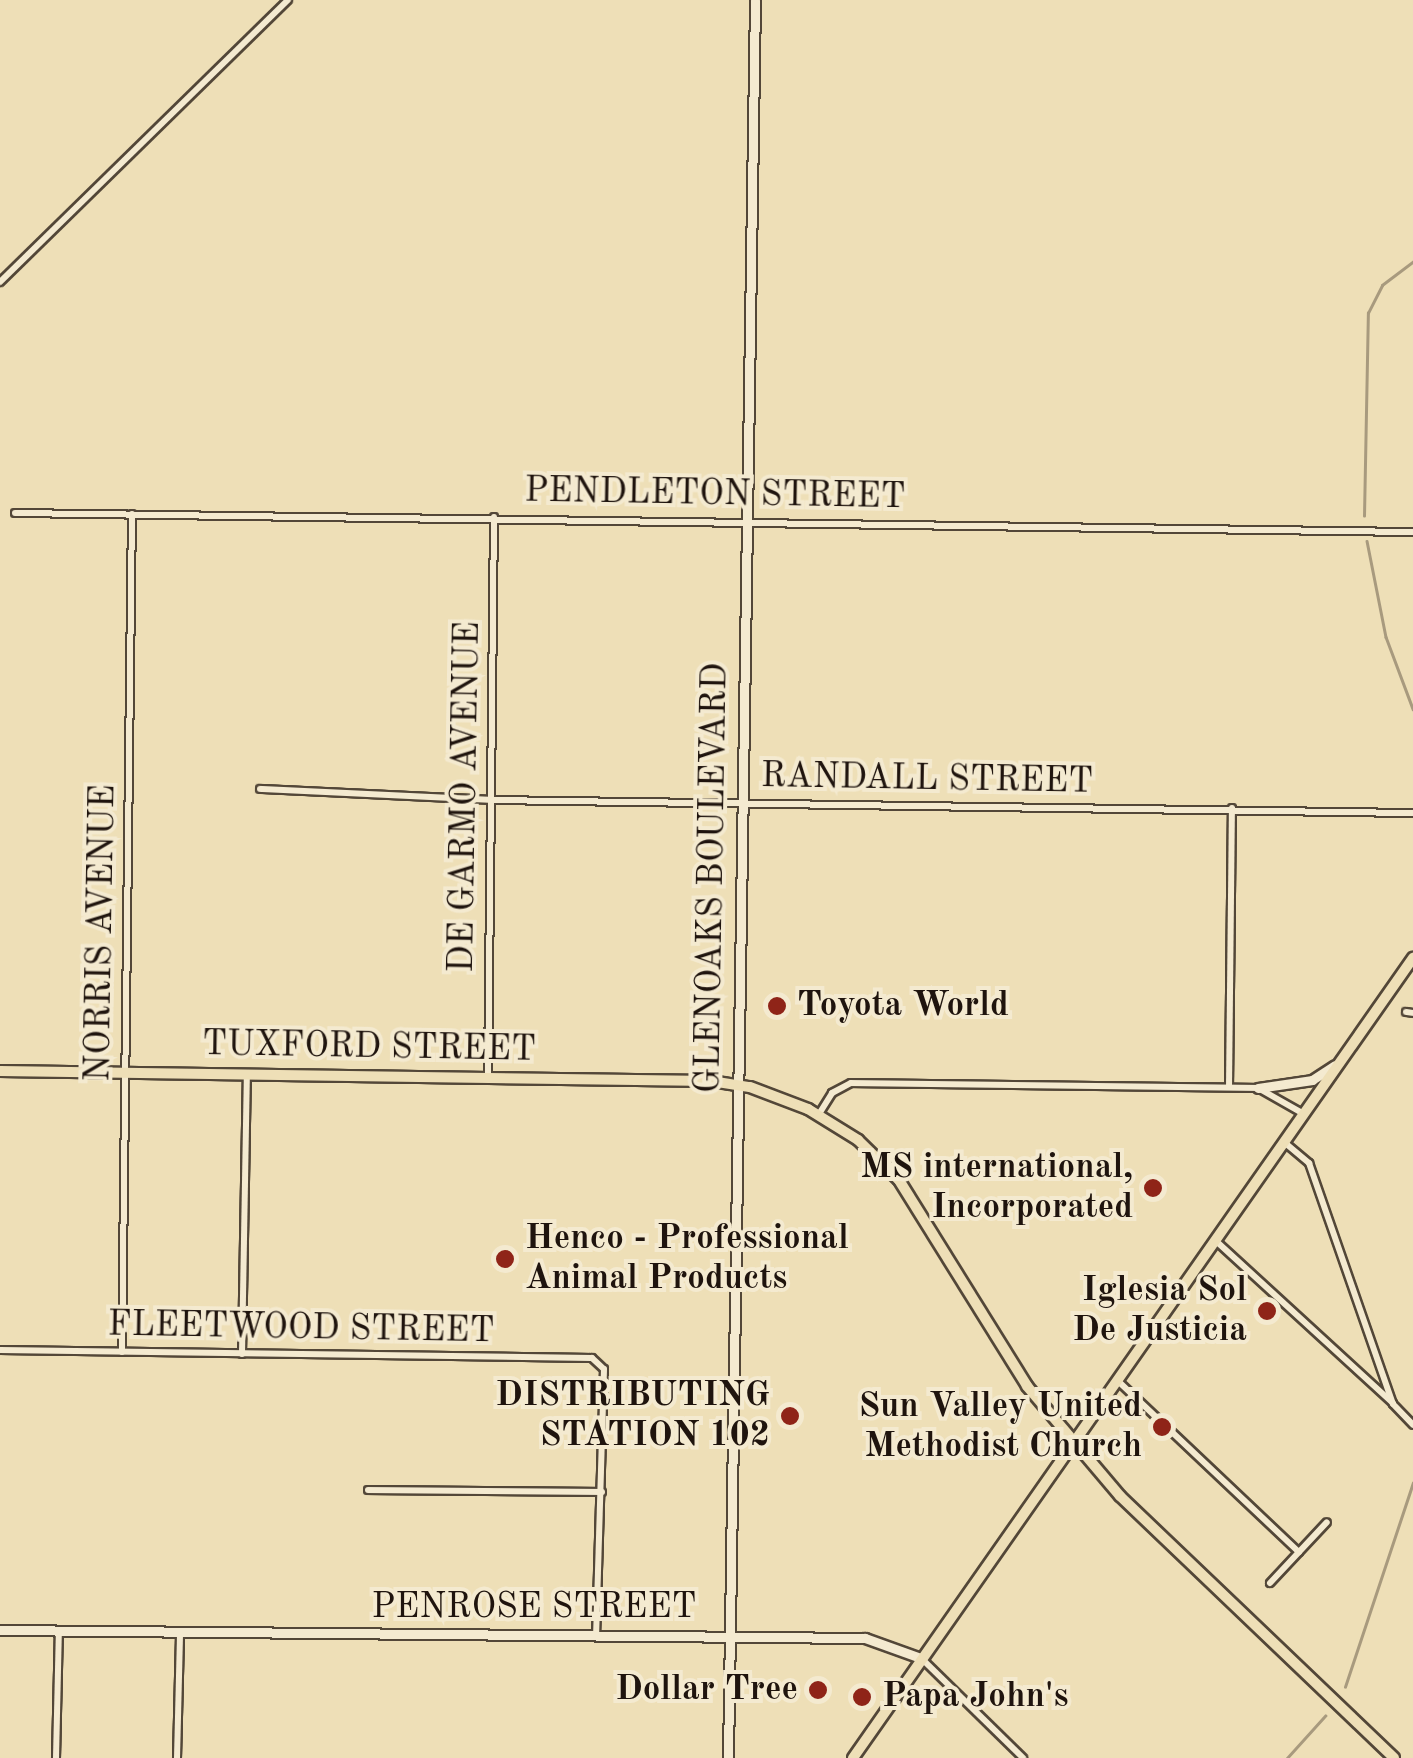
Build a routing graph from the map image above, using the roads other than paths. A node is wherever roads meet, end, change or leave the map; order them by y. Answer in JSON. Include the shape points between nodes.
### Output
{"nodes":[{"id":1,"x":288,"y":0,"type":"edge"},
{"id":2,"x":756,"y":0,"type":"edge"},
{"id":3,"x":0,"y":282,"type":"edge"},
{"id":4,"x":15,"y":513,"type":"dead end"},
{"id":5,"x":132,"y":514,"type":"junction"},
{"id":6,"x":494,"y":516,"type":"junction"},
{"id":7,"x":748,"y":522,"type":"junction"},
{"id":8,"x":1413,"y":532,"type":"edge"},
{"id":9,"x":260,"y":789,"type":"dead end"},
{"id":10,"x":491,"y":800,"type":"junction"},
{"id":11,"x":740,"y":803,"type":"junction"},
{"id":12,"x":1232,"y":808,"type":"junction"},
{"id":13,"x":1413,"y":813,"type":"edge"},
{"id":14,"x":1413,"y":958,"type":"edge"},
{"id":15,"x":1350,"y":1048,"type":"junction"},
{"id":16,"x":0,"y":1071,"type":"edge"},
{"id":17,"x":125,"y":1072,"type":"junction"},
{"id":18,"x":247,"y":1074,"type":"junction"},
{"id":19,"x":488,"y":1078,"type":"junction"},
{"id":20,"x":736,"y":1084,"type":"junction"},
{"id":21,"x":1228,"y":1087,"type":"junction"},
{"id":22,"x":1258,"y":1088,"type":"junction"},
{"id":23,"x":819,"y":1114,"type":"junction"},
{"id":24,"x":1304,"y":1114,"type":"junction"},
{"id":25,"x":1284,"y":1142,"type":"junction"},
{"id":26,"x":1216,"y":1241,"type":"junction"},
{"id":27,"x":0,"y":1350,"type":"edge"},
{"id":28,"x":122,"y":1352,"type":"junction"},
{"id":29,"x":242,"y":1354,"type":"junction"},
{"id":30,"x":1117,"y":1380,"type":"junction"},
{"id":31,"x":1394,"y":1404,"type":"junction"},
{"id":32,"x":1413,"y":1425,"type":"edge"},
{"id":33,"x":1073,"y":1443,"type":"junction"},
{"id":34,"x":368,"y":1490,"type":"dead end"},
{"id":35,"x":602,"y":1492,"type":"junction"},
{"id":36,"x":1328,"y":1522,"type":"dead end"},
{"id":37,"x":1299,"y":1552,"type":"junction"},
{"id":38,"x":1270,"y":1584,"type":"dead end"},
{"id":39,"x":0,"y":1630,"type":"edge"},
{"id":40,"x":58,"y":1630,"type":"junction"},
{"id":41,"x":180,"y":1633,"type":"junction"},
{"id":42,"x":596,"y":1636,"type":"junction"},
{"id":43,"x":730,"y":1636,"type":"junction"},
{"id":44,"x":922,"y":1658,"type":"junction"},
{"id":45,"x":56,"y":1758,"type":"edge"},
{"id":46,"x":177,"y":1758,"type":"edge"},
{"id":47,"x":728,"y":1758,"type":"edge"},
{"id":48,"x":853,"y":1758,"type":"edge"},
{"id":49,"x":1023,"y":1758,"type":"edge"},
{"id":50,"x":1394,"y":1758,"type":"edge"}],
"edges":[{"from":1,"to":3,"type":"street"},
{"from":2,"to":7,"type":"main road","name":"GLENOAKS BOULEVARD"},
{"from":4,"to":5,"type":"street","name":"PENDLETON STREET"},
{"from":5,"to":6,"type":"street","name":"PENDLETON STREET"},
{"from":5,"to":17,"type":"street","name":"NORRIS AVENUE"},
{"from":6,"to":7,"type":"street","name":"PENDLETON STREET"},
{"from":6,"to":10,"type":"street","name":"DE GARMO AVENUE"},
{"from":7,"to":8,"type":"street","name":"PENDLETON STREET"},
{"from":7,"to":11,"type":"main road","name":"GLENOAKS BOULEVARD"},
{"from":9,"to":10,"type":"street","name":"RANDALL STREET"},
{"from":10,"to":11,"type":"street","name":"RANDALL STREET"},
{"from":10,"to":19,"type":"street","name":"DE GARMO AVENUE"},
{"from":11,"to":12,"type":"street","name":"RANDALL STREET"},
{"from":11,"to":20,"type":"main road","name":"GLENOAKS BOULEVARD"},
{"from":12,"to":13,"type":"street","name":"RANDALL STREET"},
{"from":12,"to":21,"type":"street"},
{"from":14,"to":15,"type":"main road"},
{"from":15,"to":22,"type":"main road","via":[[1312,1080]]},
{"from":15,"to":24,"type":"main road"},
{"from":16,"to":17,"type":"main road","name":"TUXFORD STREET"},
{"from":17,"to":18,"type":"main road","name":"TUXFORD STREET"},
{"from":17,"to":28,"type":"street","name":"NORRIS AVENUE"},
{"from":18,"to":19,"type":"main road","name":"TUXFORD STREET"},
{"from":18,"to":29,"type":"street"},
{"from":19,"to":20,"type":"main road","name":"TUXFORD STREET"},
{"from":20,"to":23,"type":"main road","name":"TUXFORD STREET"},
{"from":20,"to":43,"type":"main road","name":"GLENOAKS BOULEVARD"},
{"from":21,"to":22,"type":"street"},
{"from":21,"to":23,"type":"street","via":[[851,1083],[832,1092]]},
{"from":22,"to":24,"type":"street"},
{"from":23,"to":33,"type":"main road","name":"TUXFORD STREET","via":[[900,1180],[1012,1364]]},
{"from":24,"to":25,"type":"main road"},
{"from":25,"to":26,"type":"main road"},
{"from":25,"to":31,"type":"street","via":[[1308,1163]]},
{"from":26,"to":30,"type":"main road"},
{"from":26,"to":31,"type":"street"},
{"from":27,"to":28,"type":"street","name":"FLEETWOOD STREET"},
{"from":28,"to":29,"type":"street","name":"FLEETWOOD STREET"},
{"from":29,"to":35,"type":"street","name":"FLEETWOOD STREET","via":[[600,1362]]},
{"from":30,"to":33,"type":"main road"},
{"from":30,"to":37,"type":"street"},
{"from":31,"to":32,"type":"street"},
{"from":33,"to":44,"type":"main road"},
{"from":33,"to":50,"type":"main road","name":"TUXFORD STREET","via":[[1132,1509]]},
{"from":34,"to":35,"type":"street"},
{"from":35,"to":42,"type":"street"},
{"from":36,"to":37,"type":"street"},
{"from":37,"to":38,"type":"street"},
{"from":39,"to":40,"type":"main road","name":"PENROSE STREET"},
{"from":40,"to":41,"type":"main road","name":"PENROSE STREET"},
{"from":40,"to":45,"type":"street"},
{"from":41,"to":42,"type":"main road","name":"PENROSE STREET"},
{"from":41,"to":46,"type":"street"},
{"from":42,"to":43,"type":"main road","name":"PENROSE STREET"},
{"from":43,"to":44,"type":"main road","name":"PENROSE STREET","via":[[864,1638]]},
{"from":43,"to":47,"type":"main road","name":"GLENOAKS BOULEVARD"},
{"from":44,"to":48,"type":"main road"},
{"from":44,"to":49,"type":"street","name":"PENROSE STREET"}]}
